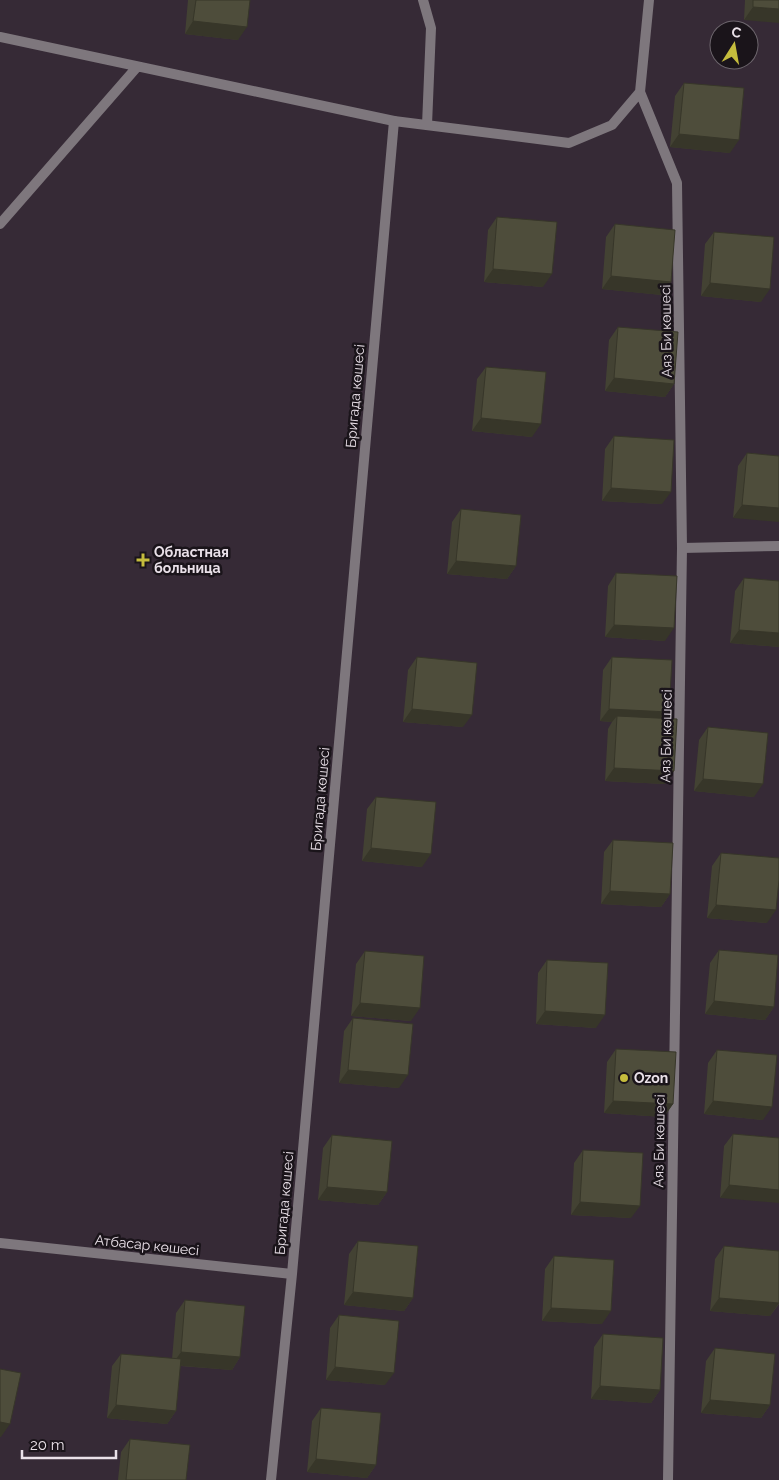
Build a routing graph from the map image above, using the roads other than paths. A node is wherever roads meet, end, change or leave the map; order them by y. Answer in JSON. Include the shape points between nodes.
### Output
{"nodes":[{"id":1,"x":423,"y":0,"type":"edge"},
{"id":2,"x":649,"y":0,"type":"edge"},
{"id":3,"x":0,"y":36,"type":"edge"},
{"id":4,"x":137,"y":66,"type":"junction"},
{"id":5,"x":640,"y":92,"type":"junction"},
{"id":6,"x":394,"y":120,"type":"junction"},
{"id":7,"x":427,"y":125,"type":"junction"},
{"id":8,"x":0,"y":224,"type":"edge"},
{"id":9,"x":779,"y":546,"type":"edge"},
{"id":10,"x":682,"y":548,"type":"junction"},
{"id":11,"x":0,"y":1243,"type":"edge"},
{"id":12,"x":292,"y":1274,"type":"junction"},
{"id":13,"x":271,"y":1480,"type":"edge"},
{"id":14,"x":668,"y":1480,"type":"edge"}],
"edges":[{"from":1,"to":7,"type":"street","via":[[432,28]]},
{"from":2,"to":5,"type":"street","name":"Аяз Би көшесі"},
{"from":3,"to":4,"type":"street"},
{"from":4,"to":6,"type":"street"},
{"from":4,"to":8,"type":"street"},
{"from":5,"to":7,"type":"street","via":[[612,125],[569,143]]},
{"from":5,"to":10,"type":"street","name":"Аяз Би көшесі","via":[[677,183]]},
{"from":6,"to":7,"type":"street"},
{"from":6,"to":12,"type":"street","name":"Бригада көшесі"},
{"from":9,"to":10,"type":"street"},
{"from":10,"to":14,"type":"street","name":"Аяз Би көшесі"},
{"from":11,"to":12,"type":"street","name":"Атбасар көшесі"},
{"from":12,"to":13,"type":"street","name":"Бригада көшесі"}]}
